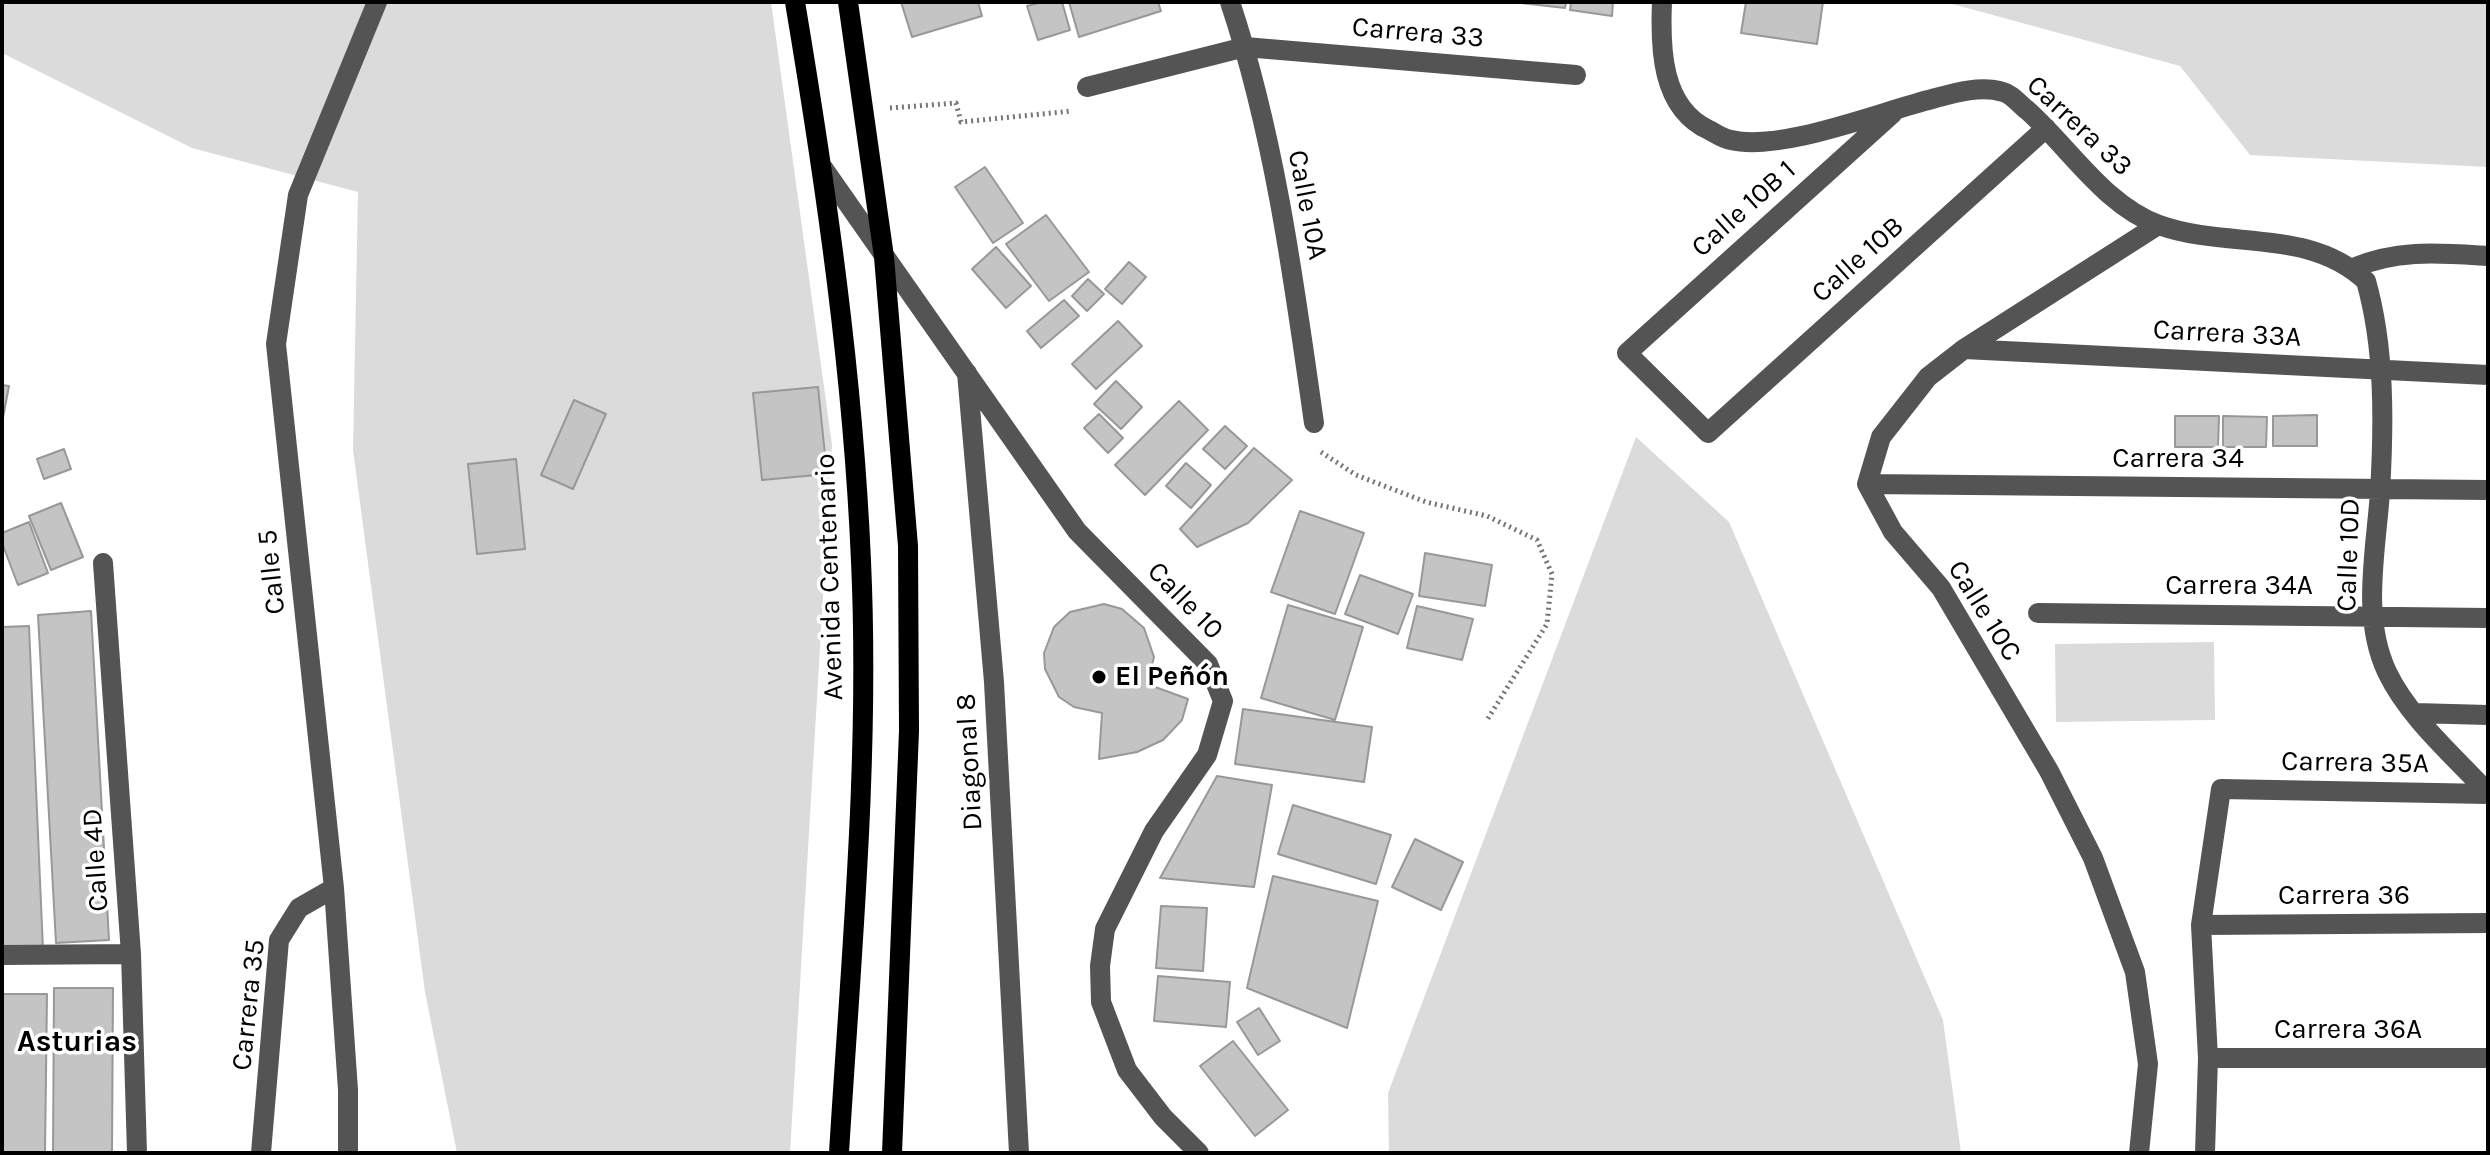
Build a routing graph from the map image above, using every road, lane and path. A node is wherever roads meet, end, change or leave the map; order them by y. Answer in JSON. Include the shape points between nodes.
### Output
{"nodes":[{"id":1,"x":377,"y":2,"type":"edge"},
{"id":2,"x":795,"y":2,"type":"edge"},
{"id":3,"x":848,"y":2,"type":"edge"},
{"id":4,"x":1230,"y":2,"type":"edge"},
{"id":5,"x":1662,"y":2,"type":"edge"},
{"id":6,"x":1245,"y":47,"type":"junction"},
{"id":7,"x":1576,"y":75,"type":"dead end"},
{"id":8,"x":1087,"y":87,"type":"joint"},
{"id":9,"x":1899,"y":107,"type":"junction"},
{"id":10,"x":865,"y":110,"type":"junction"},
{"id":11,"x":2046,"y":128,"type":"junction"},
{"id":12,"x":823,"y":168,"type":"junction"},
{"id":13,"x":2158,"y":225,"type":"junction"},
{"id":14,"x":2488,"y":256,"type":"edge"},
{"id":15,"x":884,"y":257,"type":"junction"},
{"id":16,"x":2359,"y":275,"type":"junction"},
{"id":17,"x":1964,"y":349,"type":"junction"},
{"id":18,"x":967,"y":369,"type":"junction"},
{"id":19,"x":2381,"y":370,"type":"junction"},
{"id":20,"x":2488,"y":375,"type":"edge"},
{"id":21,"x":1314,"y":423,"type":"joint"},
{"id":22,"x":1708,"y":433,"type":"joint"},
{"id":23,"x":1867,"y":484,"type":"junction"},
{"id":24,"x":2380,"y":488,"type":"junction"},
{"id":25,"x":2488,"y":490,"type":"edge"},
{"id":26,"x":103,"y":563,"type":"dead end"},
{"id":27,"x":2038,"y":613,"type":"dead end"},
{"id":28,"x":2371,"y":615,"type":"junction"},
{"id":29,"x":2488,"y":618,"type":"edge"},
{"id":30,"x":2415,"y":713,"type":"junction"},
{"id":31,"x":2488,"y":715,"type":"edge"},
{"id":32,"x":1487,"y":720,"type":"dead end"},
{"id":33,"x":2488,"y":793,"type":"edge"},
{"id":34,"x":334,"y":888,"type":"junction"},
{"id":35,"x":2488,"y":923,"type":"edge"},
{"id":36,"x":2201,"y":925,"type":"junction"},
{"id":37,"x":131,"y":954,"type":"junction"},
{"id":38,"x":2,"y":955,"type":"edge"},
{"id":39,"x":2208,"y":1058,"type":"junction"},
{"id":40,"x":2488,"y":1058,"type":"edge"},
{"id":41,"x":137,"y":1153,"type":"edge"},
{"id":42,"x":261,"y":1153,"type":"edge"},
{"id":43,"x":348,"y":1153,"type":"edge"},
{"id":44,"x":839,"y":1153,"type":"edge"},
{"id":45,"x":892,"y":1153,"type":"edge"},
{"id":46,"x":1019,"y":1153,"type":"edge"},
{"id":47,"x":1199,"y":1153,"type":"edge"},
{"id":48,"x":2139,"y":1153,"type":"edge"},
{"id":49,"x":2205,"y":1153,"type":"edge"}],
"edges":[{"from":1,"to":34,"type":"street","name":"Calle 5","via":[[298,195],[276,344]]},
{"from":2,"to":12,"type":"main road","name":"Avenida Centenario"},
{"from":3,"to":10,"type":"main road"},
{"from":4,"to":6,"type":"street","name":"Calle 10A"},
{"from":5,"to":9,"type":"street","name":"Carrera 33","via":[[1666,73],[1677,105],[1697,124],[1731,141],[1771,141]]},
{"from":6,"to":7,"type":"street","name":"Carrera 33"},
{"from":6,"to":8,"type":"street","name":"Carrera 33"},
{"from":6,"to":21,"type":"street","name":"Calle 10A","via":[[1290,253]]},
{"from":8,"to":10,"type":"path","via":[[1085,109],[961,122],[956,103]]},
{"from":9,"to":11,"type":"street","name":"Carrera 33","via":[[1980,89],[2006,92]]},
{"from":9,"to":22,"type":"street","name":"Calle 10B 1","via":[[1627,353]]},
{"from":10,"to":15,"type":"main road"},
{"from":11,"to":13,"type":"street","name":"Carrera 33","via":[[2118,200]]},
{"from":11,"to":22,"type":"street","name":"Calle 10B"},
{"from":12,"to":15,"type":"street","name":"Calle 10"},
{"from":12,"to":44,"type":"main road","name":"Avenida Centenario","via":[[849,391],[864,711]]},
{"from":13,"to":16,"type":"street","name":"Carrera 33","via":[[2303,246]]},
{"from":13,"to":17,"type":"street"},
{"from":14,"to":16,"type":"street","via":[[2409,251],[2377,258]]},
{"from":15,"to":18,"type":"street","name":"Calle 10"},
{"from":15,"to":45,"type":"main road","via":[[908,561],[909,731]]},
{"from":16,"to":19,"type":"street","name":"Calle 10D"},
{"from":17,"to":19,"type":"street","name":"Carrera 33A"},
{"from":17,"to":23,"type":"street","via":[[1928,377],[1881,437]]},
{"from":18,"to":46,"type":"street","name":"Diagonal 8","via":[[994,682]]},
{"from":18,"to":47,"type":"street","name":"Calle 10","via":[[1077,531],[1208,664],[1223,701],[1207,755],[1154,831],[1105,929],[1100,966],[1101,1002],[1127,1070]]},
{"from":19,"to":20,"type":"street","name":"Carrera 33A"},
{"from":19,"to":24,"type":"street","name":"Calle 10D"},
{"from":21,"to":32,"type":"path","via":[[1313,446],[1356,475],[1426,502],[1487,516],[1537,540],[1552,574],[1547,624]]},
{"from":23,"to":24,"type":"street","name":"Carrera 34"},
{"from":23,"to":48,"type":"street","name":"Calle 10C","via":[[1893,532],[1941,588],[2049,771],[2093,858],[2135,972],[2148,1064]]},
{"from":24,"to":25,"type":"street","name":"Carrera 34"},
{"from":24,"to":28,"type":"street","name":"Calle 10D"},
{"from":26,"to":37,"type":"street","name":"Calle 4D"},
{"from":27,"to":28,"type":"street","name":"Carrera 34A"},
{"from":28,"to":29,"type":"street","name":"Carrera 34A"},
{"from":28,"to":30,"type":"street","name":"Calle 10D","via":[[2387,672]]},
{"from":30,"to":31,"type":"street"},
{"from":30,"to":33,"type":"street","name":"Calle 10D"},
{"from":33,"to":36,"type":"street","name":"Carrera 35A","via":[[2221,789]]},
{"from":34,"to":42,"type":"street","name":"Carrera 35","via":[[299,908],[279,940]]},
{"from":34,"to":43,"type":"street","name":"Calle 5"},
{"from":35,"to":36,"type":"street","name":"Carrera 36"},
{"from":36,"to":39,"type":"street"},
{"from":37,"to":38,"type":"street"},
{"from":37,"to":41,"type":"street","name":"Calle 4D"},
{"from":39,"to":40,"type":"street","name":"Carrera 36A"},
{"from":39,"to":49,"type":"street"}]}
